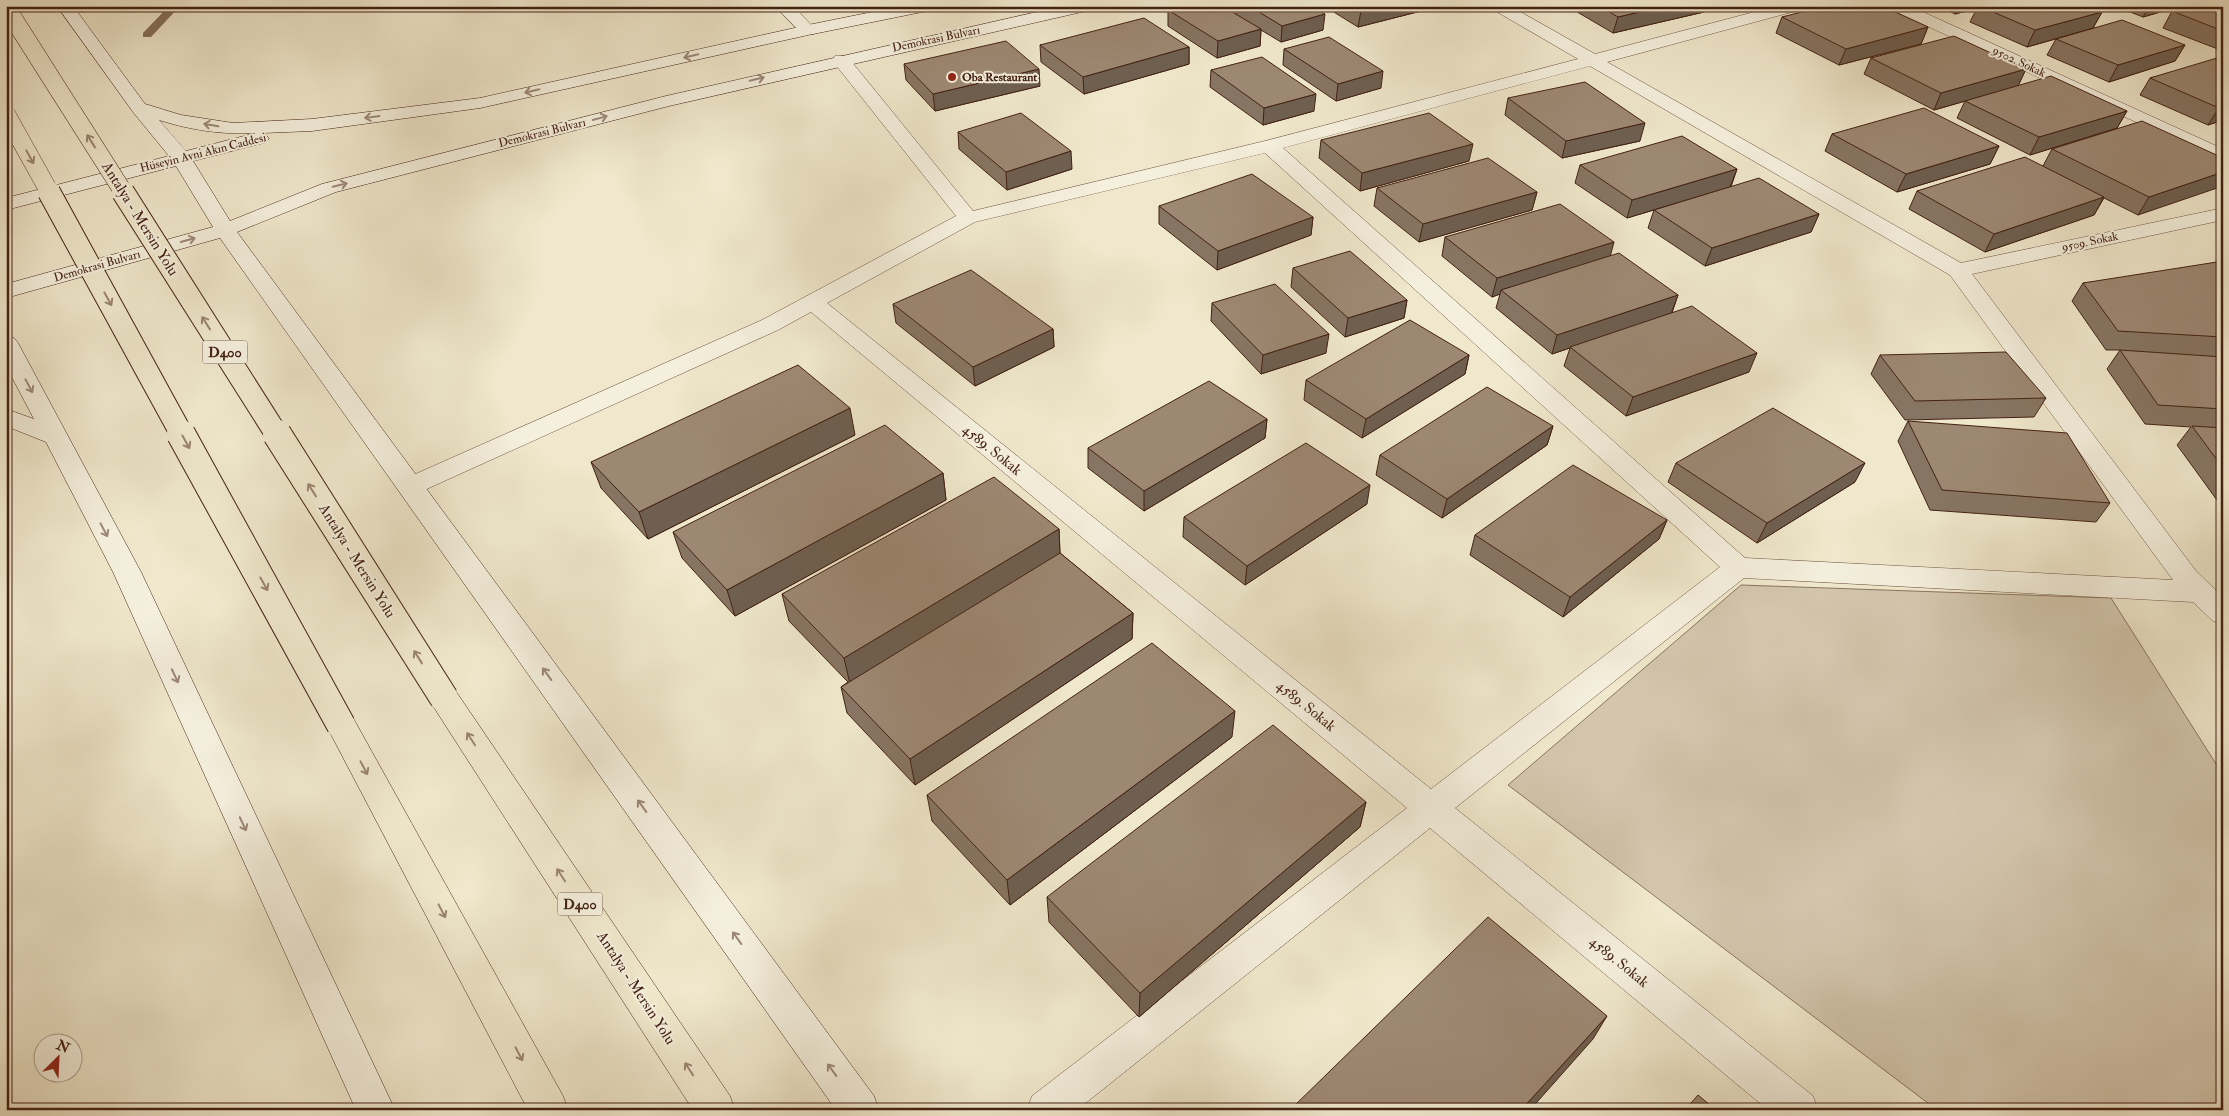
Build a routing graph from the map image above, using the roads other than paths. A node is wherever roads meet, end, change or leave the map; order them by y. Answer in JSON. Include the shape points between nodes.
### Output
{"nodes":[{"id":1,"x":65,"y":6,"type":"edge"},
{"id":2,"x":783,"y":6,"type":"edge"},
{"id":3,"x":927,"y":6,"type":"edge"},
{"id":4,"x":1086,"y":6,"type":"edge"},
{"id":5,"x":1498,"y":6,"type":"edge"},
{"id":6,"x":1797,"y":6,"type":"edge"},
{"id":7,"x":1896,"y":6,"type":"edge"},
{"id":8,"x":6,"y":7,"type":"edge"},
{"id":9,"x":808,"y":30,"type":"junction"},
{"id":10,"x":841,"y":60,"type":"junction"},
{"id":11,"x":1592,"y":61,"type":"junction"},
{"id":12,"x":139,"y":108,"type":"junction"},
{"id":13,"x":6,"y":114,"type":"edge"},
{"id":14,"x":312,"y":125,"type":"junction"},
{"id":15,"x":1269,"y":146,"type":"junction"},
{"id":16,"x":2223,"y":156,"type":"edge"},
{"id":17,"x":181,"y":158,"type":"junction"},
{"id":18,"x":6,"y":204,"type":"edge"},
{"id":19,"x":2223,"y":214,"type":"edge"},
{"id":20,"x":968,"y":218,"type":"junction"},
{"id":21,"x":225,"y":230,"type":"junction"},
{"id":22,"x":1958,"y":270,"type":"junction"},
{"id":23,"x":6,"y":292,"type":"edge"},
{"id":24,"x":812,"y":302,"type":"junction"},
{"id":25,"x":6,"y":343,"type":"edge"},
{"id":26,"x":6,"y":417,"type":"edge"},
{"id":27,"x":56,"y":437,"type":"junction"},
{"id":28,"x":411,"y":486,"type":"junction"},
{"id":29,"x":1738,"y":568,"type":"junction"},
{"id":30,"x":2200,"y":592,"type":"junction"},
{"id":31,"x":2223,"y":614,"type":"edge"},
{"id":32,"x":1431,"y":808,"type":"junction"},
{"id":33,"x":376,"y":1110,"type":"edge"},
{"id":34,"x":549,"y":1110,"type":"edge"},
{"id":35,"x":716,"y":1110,"type":"edge"},
{"id":36,"x":860,"y":1110,"type":"edge"},
{"id":37,"x":1046,"y":1110,"type":"edge"},
{"id":38,"x":1799,"y":1110,"type":"edge"}],
"edges":[{"from":1,"to":12,"type":"street"},
{"from":2,"to":9,"type":"street"},
{"from":3,"to":9,"type":"street"},
{"from":4,"to":10,"type":"street","name":"Demokrasi Bulvarı"},
{"from":5,"to":11,"type":"street"},
{"from":6,"to":11,"type":"street"},
{"from":7,"to":16,"type":"street","name":"9502. Sokak"},
{"from":35,"to":8,"type":"highway","name":"Antalya - Mersin Yolu","number":"D400","one_way":true,"bridge":true,"via":[[444,698]]},
{"from":9,"to":14,"type":"street","one_way":true,"via":[[480,103]]},
{"from":10,"to":20,"type":"street"},
{"from":21,"to":10,"type":"street","name":"Demokrasi Bulvarı","one_way":true,"via":[[329,188],[666,101]]},
{"from":11,"to":15,"type":"street"},
{"from":11,"to":22,"type":"street"},
{"from":14,"to":12,"type":"street","one_way":true,"via":[[233,129],[178,120]]},
{"from":12,"to":17,"type":"street"},
{"from":13,"to":34,"type":"highway","one_way":true,"bridge":true},
{"from":14,"to":17,"type":"street","name":"Hüseyin Avni Akın Caddesi"},
{"from":15,"to":20,"type":"street"},
{"from":15,"to":29,"type":"street"},
{"from":17,"to":18,"type":"street","name":"Hüseyin Avni Akın Caddesi"},
{"from":17,"to":21,"type":"street"},
{"from":19,"to":22,"type":"street","name":"9509. Sokak"},
{"from":20,"to":24,"type":"street"},
{"from":23,"to":21,"type":"street","name":"Demokrasi Bulvarı","one_way":true},
{"from":21,"to":28,"type":"street"},
{"from":22,"to":30,"type":"street","via":[[2186,578]]},
{"from":24,"to":28,"type":"street","via":[[770,325]]},
{"from":24,"to":32,"type":"street","name":"4589. Sokak"},
{"from":25,"to":27,"type":"street","one_way":true},
{"from":26,"to":27,"type":"street"},
{"from":27,"to":33,"type":"street","one_way":true,"via":[[127,572]]},
{"from":36,"to":28,"type":"street","one_way":true},
{"from":29,"to":30,"type":"street"},
{"from":29,"to":32,"type":"street"},
{"from":30,"to":31,"type":"street"},
{"from":32,"to":37,"type":"street"},
{"from":32,"to":38,"type":"street","name":"4589. Sokak"}]}
